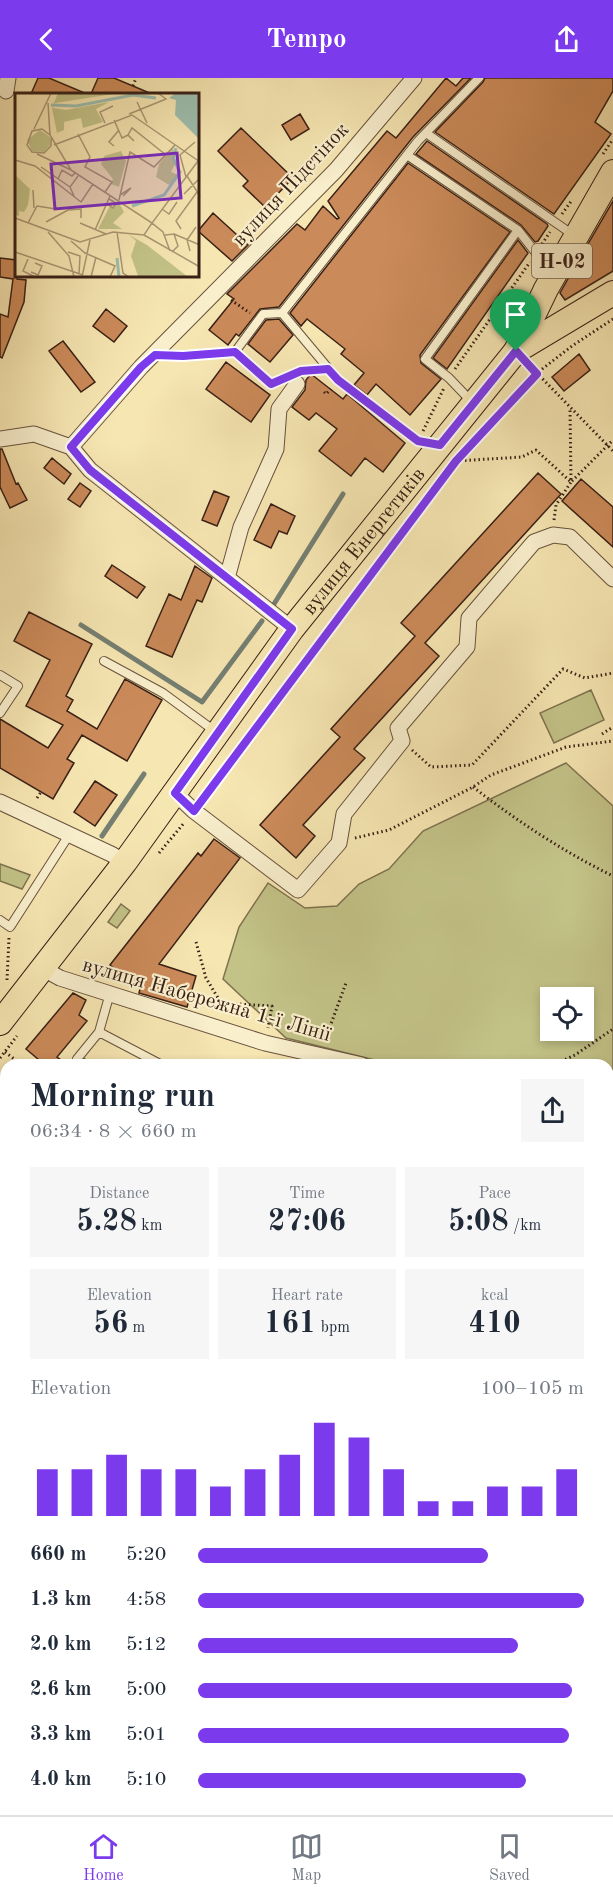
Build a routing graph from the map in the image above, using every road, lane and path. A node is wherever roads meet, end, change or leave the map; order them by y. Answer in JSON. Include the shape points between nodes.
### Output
{"nodes":[{"id":1,"x":136,"y":78,"type":"edge"},
{"id":2,"x":414,"y":78,"type":"edge"},
{"id":3,"x":479,"y":78,"type":"edge"},
{"id":4,"x":133,"y":86,"type":"dead end"},
{"id":5,"x":426,"y":133,"type":"junction"},
{"id":6,"x":407,"y":155,"type":"junction"},
{"id":7,"x":613,"y":172,"type":"edge"},
{"id":8,"x":518,"y":230,"type":"junction"},
{"id":9,"x":576,"y":237,"type":"junction"},
{"id":10,"x":556,"y":271,"type":"junction"},
{"id":11,"x":219,"y":290,"type":"junction"},
{"id":12,"x":613,"y":293,"type":"edge"},
{"id":13,"x":282,"y":313,"type":"junction"},
{"id":14,"x":263,"y":314,"type":"junction"},
{"id":15,"x":613,"y":319,"type":"edge"},
{"id":16,"x":516,"y":351,"type":"junction"},
{"id":17,"x":235,"y":352,"type":"junction"},
{"id":18,"x":155,"y":355,"type":"junction"},
{"id":19,"x":537,"y":374,"type":"junction"},
{"id":20,"x":281,"y":379,"type":"dead end"},
{"id":21,"x":297,"y":384,"type":"dead end"},
{"id":22,"x":333,"y":386,"type":"dead end"},
{"id":23,"x":324,"y":392,"type":"dead end"},
{"id":24,"x":474,"y":403,"type":"junction"},
{"id":25,"x":570,"y":406,"type":"junction"},
{"id":26,"x":0,"y":439,"type":"edge"},
{"id":27,"x":613,"y":440,"type":"edge"},
{"id":28,"x":608,"y":446,"type":"junction"},
{"id":29,"x":71,"y":447,"type":"junction"},
{"id":30,"x":613,"y":451,"type":"edge"},
{"id":31,"x":448,"y":453,"type":"junction"},
{"id":32,"x":571,"y":482,"type":"junction"},
{"id":33,"x":553,"y":535,"type":"junction"},
{"id":34,"x":227,"y":578,"type":"junction"},
{"id":35,"x":613,"y":579,"type":"edge"},
{"id":36,"x":292,"y":629,"type":"junction"},
{"id":37,"x":104,"y":661,"type":"dead end"},
{"id":38,"x":613,"y":673,"type":"edge"},
{"id":39,"x":0,"y":675,"type":"edge"},
{"id":40,"x":0,"y":714,"type":"edge"},
{"id":41,"x":613,"y":727,"type":"edge"},
{"id":42,"x":218,"y":732,"type":"junction"},
{"id":43,"x":602,"y":734,"type":"dead end"},
{"id":44,"x":402,"y":741,"type":"junction"},
{"id":45,"x":613,"y":741,"type":"edge"},
{"id":46,"x":473,"y":787,"type":"junction"},
{"id":47,"x":41,"y":792,"type":"dead end"},
{"id":48,"x":175,"y":793,"type":"junction"},
{"id":49,"x":37,"y":798,"type":"dead end"},
{"id":50,"x":1,"y":804,"type":"edge"},
{"id":51,"x":194,"y":811,"type":"junction"},
{"id":52,"x":69,"y":835,"type":"junction"},
{"id":53,"x":339,"y":843,"type":"junction"},
{"id":54,"x":156,"y":855,"type":"dead end"},
{"id":55,"x":125,"y":862,"type":"junction"},
{"id":56,"x":613,"y":876,"type":"edge"},
{"id":57,"x":0,"y":920,"type":"edge"},
{"id":58,"x":10,"y":927,"type":"junction"},
{"id":59,"x":196,"y":942,"type":"dead end"},
{"id":60,"x":42,"y":968,"type":"junction"},
{"id":61,"x":7,"y":981,"type":"dead end"},
{"id":62,"x":346,"y":983,"type":"dead end"},
{"id":63,"x":110,"y":993,"type":"junction"},
{"id":64,"x":9,"y":1028,"type":"edge"},
{"id":65,"x":613,"y":1029,"type":"edge"},
{"id":66,"x":99,"y":1032,"type":"junction"},
{"id":67,"x":265,"y":1043,"type":"junction"},
{"id":68,"x":5,"y":1052,"type":"junction"},
{"id":69,"x":320,"y":1056,"type":"junction"},
{"id":70,"x":0,"y":1058,"type":"edge"},
{"id":71,"x":14,"y":1059,"type":"edge"},
{"id":72,"x":77,"y":1059,"type":"edge"},
{"id":73,"x":151,"y":1059,"type":"edge"},
{"id":74,"x":260,"y":1059,"type":"edge"},
{"id":75,"x":334,"y":1059,"type":"edge"},
{"id":76,"x":566,"y":1059,"type":"edge"}],
"edges":[{"from":1,"to":4,"type":"path"},
{"from":2,"to":11,"type":"street","name":"вулиця Підстінок","via":[[336,170]]},
{"from":3,"to":5,"type":"lane"},
{"from":5,"to":6,"type":"lane"},
{"from":5,"to":9,"type":"lane"},
{"from":6,"to":8,"type":"lane"},
{"from":6,"to":13,"type":"lane"},
{"from":7,"to":9,"type":"main road","name":"вулиця Енергетиків","number":"Н-02"},
{"from":8,"to":10,"type":"lane"},
{"from":8,"to":24,"type":"lane","via":[[425,359]]},
{"from":9,"to":10,"type":"main road","name":"вулиця Енергетиків","number":"Н-02"},
{"from":10,"to":16,"type":"main road","name":"вулиця Енергетиків","number":"Н-02"},
{"from":11,"to":14,"type":"path","via":[[248,313]]},
{"from":11,"to":18,"type":"street","name":"вулиця Підстінок"},
{"from":12,"to":16,"type":"main road","name":"вулиця Енергетиків","number":"Н-02"},
{"from":13,"to":14,"type":"lane"},
{"from":13,"to":31,"type":"lane","via":[[338,380],[418,441]]},
{"from":14,"to":17,"type":"lane"},
{"from":15,"to":19,"type":"path"},
{"from":16,"to":19,"type":"path"},
{"from":16,"to":24,"type":"main road","name":"вулиця Енергетиків","number":"Н-02"},
{"from":17,"to":18,"type":"lane"},
{"from":17,"to":20,"type":"path","via":[[271,384]]},
{"from":18,"to":29,"type":"street","name":"вулиця Підстінок"},
{"from":19,"to":25,"type":"path"},
{"from":19,"to":31,"type":"path"},
{"from":21,"to":34,"type":"street","via":[[279,409],[276,448],[241,527]]},
{"from":22,"to":23,"type":"path"},
{"from":24,"to":31,"type":"main road","name":"вулиця Енергетиків","number":"Н-02"},
{"from":25,"to":28,"type":"path"},
{"from":25,"to":32,"type":"path"},
{"from":26,"to":29,"type":"street","via":[[34,435]]},
{"from":27,"to":28,"type":"path"},
{"from":28,"to":30,"type":"path"},
{"from":28,"to":32,"type":"path"},
{"from":29,"to":34,"type":"street","via":[[90,470]]},
{"from":31,"to":32,"type":"path","via":[[522,457],[536,450]]},
{"from":31,"to":36,"type":"main road","name":"вулиця Енергетиків","number":"Н-02"},
{"from":31,"to":51,"type":"path"},
{"from":32,"to":33,"type":"path","via":[[556,505]]},
{"from":33,"to":35,"type":"street","via":[[570,537]]},
{"from":33,"to":44,"type":"street","via":[[534,542],[469,618],[467,647],[398,729]]},
{"from":34,"to":36,"type":"street"},
{"from":36,"to":42,"type":"main road","name":"вулиця Енергетиків","number":"Н-02"},
{"from":37,"to":42,"type":"lane","via":[[163,693]]},
{"from":38,"to":44,"type":"path","via":[[585,678],[564,669],[472,765],[431,766]]},
{"from":39,"to":40,"type":"lane","via":[[18,686]]},
{"from":41,"to":43,"type":"path"},
{"from":42,"to":48,"type":"main road","name":"вулиця Енергетиків","number":"Н-02"},
{"from":44,"to":53,"type":"street","via":[[344,814]]},
{"from":45,"to":46,"type":"path","via":[[566,747],[491,775]]},
{"from":46,"to":53,"type":"path","via":[[389,830]]},
{"from":46,"to":56,"type":"path","via":[[583,862]]},
{"from":47,"to":49,"type":"path"},
{"from":48,"to":51,"type":"street"},
{"from":48,"to":55,"type":"main road","name":"вулиця Енергетиків","number":"Н-02"},
{"from":50,"to":52,"type":"street"},
{"from":51,"to":53,"type":"street","via":[[298,890]]},
{"from":51,"to":54,"type":"path"},
{"from":52,"to":55,"type":"street"},
{"from":52,"to":58,"type":"lane"},
{"from":55,"to":60,"type":"main road","name":"вулиця Енергетиків","number":"Н-02"},
{"from":57,"to":58,"type":"lane"},
{"from":58,"to":61,"type":"path"},
{"from":59,"to":67,"type":"path","via":[[206,978],[221,1003],[272,1006]]},
{"from":60,"to":63,"type":"street","name":"вулиця Набережна 1-ї Лінії","via":[[60,978]]},
{"from":60,"to":64,"type":"main road","name":"вулиця Енергетиків","number":"Н-02"},
{"from":62,"to":69,"type":"path"},
{"from":63,"to":66,"type":"lane"},
{"from":63,"to":67,"type":"street","name":"вулиця Набережна 1-ї Лінії"},
{"from":64,"to":68,"type":"path"},
{"from":65,"to":76,"type":"path"},
{"from":66,"to":72,"type":"lane"},
{"from":66,"to":73,"type":"lane"},
{"from":67,"to":69,"type":"street","name":"вулиця Набережна 1-ї Лінії"},
{"from":67,"to":74,"type":"path"},
{"from":68,"to":70,"type":"path"},
{"from":68,"to":71,"type":"path"},
{"from":69,"to":75,"type":"street","name":"вулиця Набережна 1-ї Лінії"}]}
